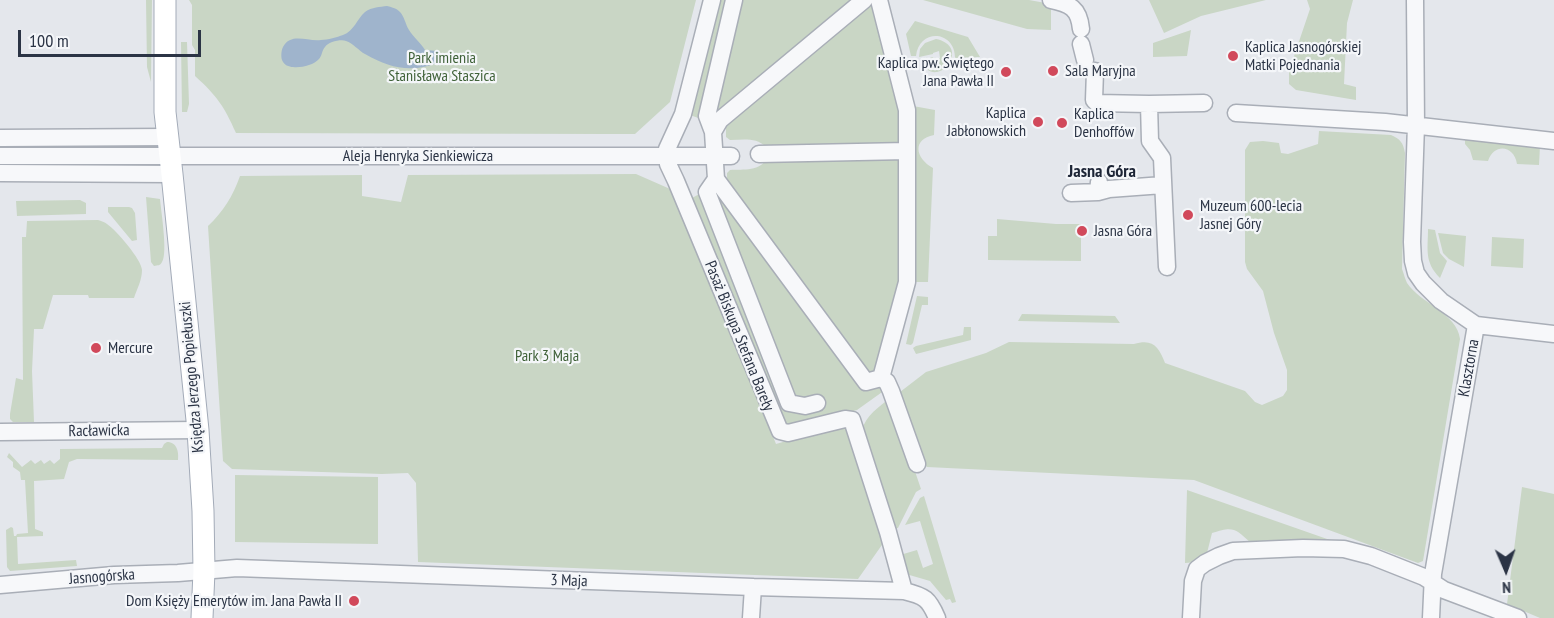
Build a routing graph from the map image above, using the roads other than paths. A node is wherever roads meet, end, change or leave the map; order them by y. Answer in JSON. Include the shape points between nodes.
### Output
{"nodes":[{"id":1,"x":165,"y":0,"type":"edge"},
{"id":2,"x":712,"y":0,"type":"edge"},
{"id":3,"x":734,"y":0,"type":"edge"},
{"id":4,"x":864,"y":0,"type":"edge"},
{"id":5,"x":879,"y":0,"type":"edge"},
{"id":6,"x":1051,"y":0,"type":"edge"},
{"id":7,"x":1415,"y":0,"type":"edge"},
{"id":8,"x":1204,"y":103,"type":"dead end"},
{"id":9,"x":1149,"y":104,"type":"junction"},
{"id":10,"x":1236,"y":113,"type":"dead end"},
{"id":11,"x":1416,"y":125,"type":"junction"},
{"id":12,"x":713,"y":132,"type":"junction"},
{"id":13,"x":0,"y":138,"type":"edge"},
{"id":14,"x":1554,"y":141,"type":"edge"},
{"id":15,"x":908,"y":151,"type":"junction"},
{"id":16,"x":759,"y":154,"type":"dead end"},
{"id":17,"x":0,"y":156,"type":"edge"},
{"id":18,"x":170,"y":156,"type":"junction"},
{"id":19,"x":723,"y":156,"type":"junction"},
{"id":20,"x":666,"y":157,"type":"junction"},
{"id":21,"x":0,"y":173,"type":"edge"},
{"id":22,"x":716,"y":179,"type":"junction"},
{"id":23,"x":1163,"y":185,"type":"junction"},
{"id":24,"x":1071,"y":193,"type":"dead end"},
{"id":25,"x":1167,"y":267,"type":"dead end"},
{"id":26,"x":1476,"y":325,"type":"junction"},
{"id":27,"x":1554,"y":334,"type":"edge"},
{"id":28,"x":881,"y":378,"type":"junction"},
{"id":29,"x":817,"y":403,"type":"dead end"},
{"id":30,"x":198,"y":430,"type":"junction"},
{"id":31,"x":0,"y":432,"type":"edge"},
{"id":32,"x":917,"y":464,"type":"dead end"},
{"id":33,"x":204,"y":571,"type":"junction"},
{"id":34,"x":1432,"y":583,"type":"junction"},
{"id":35,"x":0,"y":585,"type":"edge"},
{"id":36,"x":753,"y":587,"type":"junction"},
{"id":37,"x":904,"y":591,"type":"junction"},
{"id":38,"x":934,"y":611,"type":"edge"},
{"id":39,"x":202,"y":618,"type":"edge"},
{"id":40,"x":751,"y":618,"type":"edge"},
{"id":41,"x":1191,"y":618,"type":"edge"},
{"id":42,"x":1431,"y":618,"type":"edge"},
{"id":43,"x":1518,"y":618,"type":"edge"}],
"edges":[{"from":1,"to":18,"type":"main road","name":"Księdza Jerzego Popiełuszki","via":[[165,112]]},
{"from":2,"to":20,"type":"street","via":[[683,114]]},
{"from":3,"to":12,"type":"street","via":[[707,116]]},
{"from":4,"to":12,"type":"street","via":[[720,120]]},
{"from":5,"to":15,"type":"street","via":[[907,110]]},
{"from":6,"to":9,"type":"street","via":[[1076,11],[1094,100]]},
{"from":7,"to":11,"type":"street","name":"Klasztorna"},
{"from":8,"to":9,"type":"street"},
{"from":9,"to":23,"type":"street","via":[[1150,141],[1162,159]]},
{"from":10,"to":11,"type":"street"},
{"from":11,"to":14,"type":"street"},
{"from":11,"to":26,"type":"street","name":"Klasztorna","via":[[1412,242],[1416,273],[1441,301]]},
{"from":12,"to":19,"type":"street"},
{"from":13,"to":18,"type":"street"},
{"from":15,"to":16,"type":"street"},
{"from":15,"to":28,"type":"street","via":[[907,282]]},
{"from":17,"to":18,"type":"street"},
{"from":18,"to":20,"type":"street","name":"Aleja Henryka Sienkiewicza"},
{"from":18,"to":21,"type":"street"},
{"from":18,"to":30,"type":"main road","name":"Księdza Jerzego Popiełuszki"},
{"from":19,"to":20,"type":"street","name":"Aleja Henryka Sienkiewicza"},
{"from":19,"to":22,"type":"street"},
{"from":20,"to":37,"type":"street","name":"Pasaż Biskupa Stefana Bareły","via":[[777,428],[789,433],[852,420]]},
{"from":22,"to":28,"type":"street","via":[[866,381]]},
{"from":22,"to":29,"type":"street","via":[[707,192],[789,403]]},
{"from":23,"to":24,"type":"street","via":[[1098,187]]},
{"from":23,"to":25,"type":"street"},
{"from":26,"to":27,"type":"street"},
{"from":26,"to":34,"type":"street","name":"Klasztorna"},
{"from":28,"to":32,"type":"street","via":[[891,391]]},
{"from":30,"to":31,"type":"street","name":"Racławicka"},
{"from":30,"to":33,"type":"main road","name":"Księdza Jerzego Popiełuszki"},
{"from":33,"to":35,"type":"street","name":"Jasnogórska"},
{"from":33,"to":36,"type":"street","name":"3 Maja","via":[[237,568]]},
{"from":33,"to":39,"type":"main road","name":"Księdza Jerzego Popiełuszki"},
{"from":34,"to":41,"type":"street","via":[[1371,556],[1344,549],[1233,551],[1197,569]]},
{"from":34,"to":42,"type":"street","name":"Klasztorna"},
{"from":34,"to":43,"type":"street"},
{"from":36,"to":37,"type":"street","name":"3 Maja"},
{"from":36,"to":40,"type":"street"},
{"from":37,"to":38,"type":"street","name":"3 Maja","via":[[919,594]]}]}
